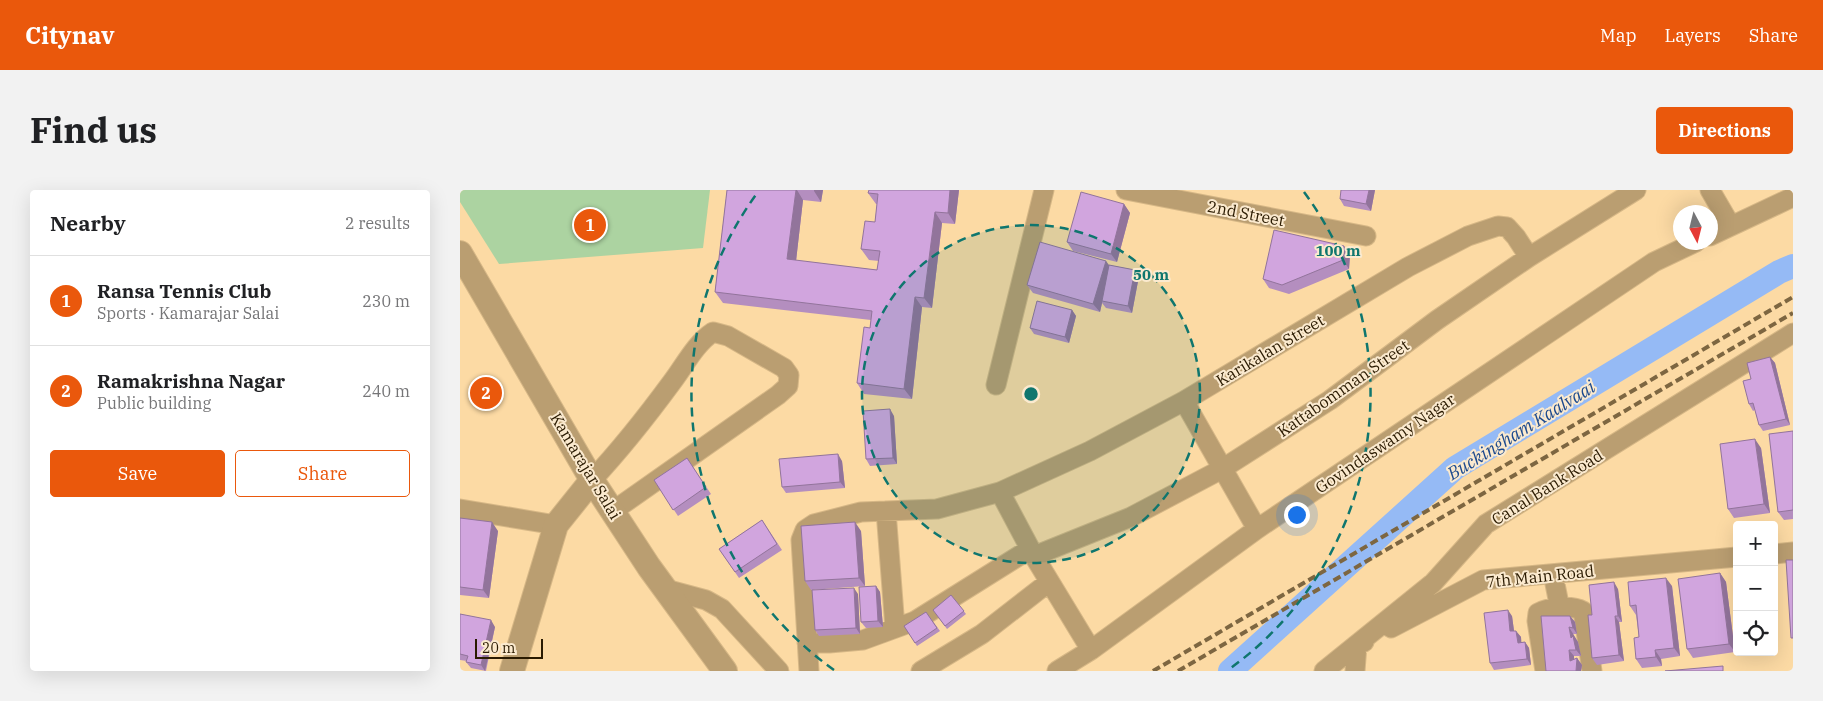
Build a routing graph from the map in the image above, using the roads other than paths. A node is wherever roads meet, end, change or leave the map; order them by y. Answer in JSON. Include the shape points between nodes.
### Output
{"nodes":[{"id":1,"x":1044,"y":190,"type":"edge"},
{"id":2,"x":1126,"y":190,"type":"edge"},
{"id":3,"x":1636,"y":190,"type":"edge"},
{"id":4,"x":1710,"y":190,"type":"edge"},
{"id":5,"x":1793,"y":197,"type":"edge"},
{"id":6,"x":1731,"y":226,"type":"junction"},
{"id":7,"x":1718,"y":232,"type":"edge"},
{"id":8,"x":1366,"y":236,"type":"dead end"},
{"id":9,"x":1679,"y":250,"type":"edge"},
{"id":10,"x":460,"y":253,"type":"edge"},
{"id":11,"x":1529,"y":257,"type":"junction"},
{"id":12,"x":1793,"y":333,"type":"edge"},
{"id":13,"x":996,"y":385,"type":"dead end"},
{"id":14,"x":1184,"y":401,"type":"junction"},
{"id":15,"x":1222,"y":470,"type":"junction"},
{"id":16,"x":592,"y":480,"type":"junction"},
{"id":17,"x":1000,"y":492,"type":"junction"},
{"id":18,"x":460,"y":509,"type":"edge"},
{"id":19,"x":612,"y":511,"type":"junction"},
{"id":20,"x":886,"y":511,"type":"junction"},
{"id":21,"x":556,"y":525,"type":"junction"},
{"id":22,"x":1257,"y":529,"type":"junction"},
{"id":23,"x":1032,"y":552,"type":"junction"},
{"id":24,"x":1793,"y":552,"type":"edge"},
{"id":25,"x":1778,"y":554,"type":"edge"},
{"id":26,"x":1733,"y":557,"type":"edge"},
{"id":27,"x":1553,"y":574,"type":"junction"},
{"id":28,"x":1049,"y":582,"type":"junction"},
{"id":29,"x":665,"y":589,"type":"junction"},
{"id":30,"x":1560,"y":609,"type":"junction"},
{"id":31,"x":895,"y":628,"type":"junction"},
{"id":32,"x":807,"y":643,"type":"junction"},
{"id":33,"x":1357,"y":645,"type":"junction"},
{"id":34,"x":1091,"y":650,"type":"junction"},
{"id":35,"x":512,"y":671,"type":"edge"},
{"id":36,"x":725,"y":671,"type":"edge"},
{"id":37,"x":779,"y":671,"type":"edge"},
{"id":38,"x":809,"y":671,"type":"edge"},
{"id":39,"x":921,"y":671,"type":"edge"},
{"id":40,"x":1057,"y":671,"type":"edge"},
{"id":41,"x":1324,"y":671,"type":"edge"},
{"id":42,"x":1355,"y":671,"type":"edge"},
{"id":43,"x":1545,"y":671,"type":"edge"},
{"id":44,"x":1592,"y":671,"type":"edge"}],
"edges":[{"from":1,"to":13,"type":"street"},
{"from":2,"to":8,"type":"street","name":"2nd Street"},
{"from":3,"to":11,"type":"street","name":"Kattabomman Street"},
{"from":4,"to":6,"type":"street"},
{"from":5,"to":6,"type":"street"},
{"from":6,"to":7,"type":"street"},
{"from":9,"to":22,"type":"street","name":"Govindaswamy Nagar","via":[[1654,262]]},
{"from":10,"to":16,"type":"street","name":"Kamarajar Salai"},
{"from":11,"to":14,"type":"street","name":"Karikalan Street","via":[[1507,227],[1498,226],[1468,236],[1408,267]]},
{"from":11,"to":15,"type":"street","name":"Kattabomman Street","via":[[1437,320],[1330,400]]},
{"from":12,"to":33,"type":"street","name":"Canal Bank Road","via":[[1486,524],[1433,583]]},
{"from":14,"to":15,"type":"street"},
{"from":14,"to":17,"type":"street","name":"Karikalan Street"},
{"from":15,"to":22,"type":"street"},
{"from":15,"to":23,"type":"street","name":"Kattabomman Street","via":[[1131,516]]},
{"from":16,"to":19,"type":"street","name":"Kamarajar Salai"},
{"from":16,"to":19,"type":"street","via":[[641,423],[702,340],[713,332],[728,336],[784,368],[789,375],[788,386],[778,395]]},
{"from":16,"to":21,"type":"street"},
{"from":17,"to":20,"type":"street","name":"Karikalan Street","via":[[937,509]]},
{"from":17,"to":23,"type":"street"},
{"from":18,"to":21,"type":"street"},
{"from":19,"to":29,"type":"street","name":"Kamarajar Salai"},
{"from":20,"to":31,"type":"street"},
{"from":20,"to":32,"type":"street","name":"Karikalan Street","via":[[861,512],[814,524],[805,530],[801,540]]},
{"from":21,"to":35,"type":"street"},
{"from":22,"to":34,"type":"street","name":"Govindaswamy Nagar"},
{"from":23,"to":28,"type":"street"},
{"from":23,"to":31,"type":"street","name":"Kattabomman Street","via":[[915,621]]},
{"from":24,"to":25,"type":"street"},
{"from":26,"to":27,"type":"street","name":"7th Main Road"},
{"from":27,"to":30,"type":"street"},
{"from":27,"to":33,"type":"street","name":"7th Main Road","via":[[1483,580]]},
{"from":28,"to":34,"type":"street"},
{"from":28,"to":39,"type":"street","via":[[982,634]]},
{"from":29,"to":36,"type":"street","name":"Kamarajar Salai"},
{"from":29,"to":37,"type":"street","via":[[706,600],[722,608]]},
{"from":30,"to":43,"type":"street","via":[[1538,613]]},
{"from":30,"to":44,"type":"street","via":[[1578,608],[1583,611]]},
{"from":31,"to":32,"type":"street","name":"Kattabomman Street","via":[[863,640]]},
{"from":32,"to":38,"type":"street"},
{"from":33,"to":41,"type":"street","name":"Canal Bank Road"},
{"from":33,"to":42,"type":"street"},
{"from":34,"to":40,"type":"street","name":"Govindaswamy Nagar"}]}
